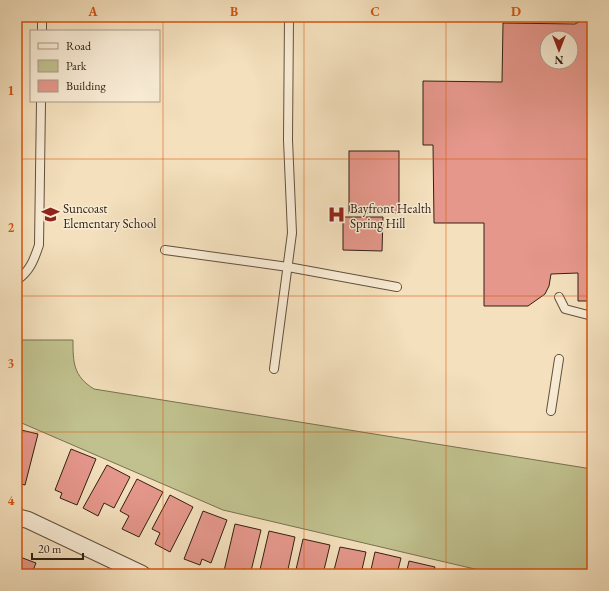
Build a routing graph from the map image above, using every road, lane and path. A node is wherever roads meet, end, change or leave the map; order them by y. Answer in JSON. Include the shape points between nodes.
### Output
{"nodes":[{"id":1,"x":42,"y":17,"type":"edge"},
{"id":2,"x":289,"y":17,"type":"edge"},
{"id":3,"x":42,"y":30,"type":"edge"},
{"id":4,"x":42,"y":102,"type":"edge"},
{"id":5,"x":165,"y":250,"type":"dead end"},
{"id":6,"x":288,"y":267,"type":"junction"},
{"id":7,"x":17,"y":280,"type":"edge"},
{"id":8,"x":397,"y":287,"type":"dead end"},
{"id":9,"x":559,"y":297,"type":"dead end"},
{"id":10,"x":592,"y":316,"type":"edge"},
{"id":11,"x":559,"y":359,"type":"dead end"},
{"id":12,"x":274,"y":369,"type":"dead end"},
{"id":13,"x":551,"y":411,"type":"dead end"},
{"id":14,"x":17,"y":517,"type":"edge"},
{"id":15,"x":142,"y":574,"type":"edge"}],
"edges":[{"from":1,"to":3,"type":"lane"},
{"from":2,"to":6,"type":"lane","via":[[288,140],[292,233]]},
{"from":4,"to":7,"type":"lane","via":[[39,245],[33,263]]},
{"from":5,"to":6,"type":"lane"},
{"from":6,"to":8,"type":"lane"},
{"from":6,"to":12,"type":"lane"},
{"from":9,"to":10,"type":"lane","via":[[565,310]]},
{"from":11,"to":13,"type":"lane"},
{"from":14,"to":15,"type":"street"}]}
